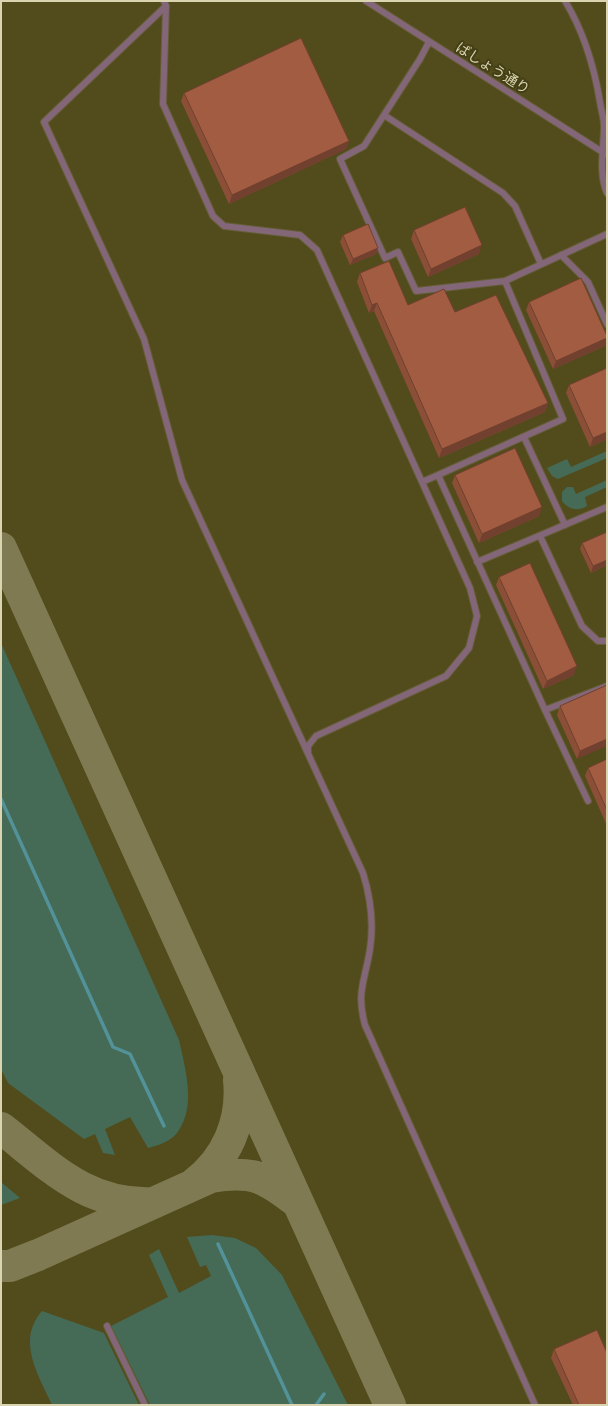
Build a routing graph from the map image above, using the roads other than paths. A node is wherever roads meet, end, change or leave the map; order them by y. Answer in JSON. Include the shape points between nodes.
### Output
{"nodes":[{"id":1,"x":366,"y":1,"type":"edge"},
{"id":2,"x":565,"y":1,"type":"edge"},
{"id":3,"x":165,"y":4,"type":"edge"},
{"id":4,"x":429,"y":42,"type":"junction"},
{"id":5,"x":384,"y":114,"type":"junction"},
{"id":6,"x":604,"y":153,"type":"edge"},
{"id":7,"x":607,"y":194,"type":"edge"},
{"id":8,"x":607,"y":234,"type":"edge"},
{"id":9,"x":561,"y":255,"type":"junction"},
{"id":10,"x":541,"y":264,"type":"junction"},
{"id":11,"x":505,"y":281,"type":"junction"},
{"id":12,"x":607,"y":324,"type":"edge"},
{"id":13,"x":524,"y":437,"type":"junction"},
{"id":14,"x":438,"y":475,"type":"junction"},
{"id":15,"x":422,"y":482,"type":"junction"},
{"id":16,"x":607,"y":507,"type":"edge"},
{"id":17,"x":565,"y":525,"type":"junction"},
{"id":18,"x":540,"y":536,"type":"junction"},
{"id":19,"x":477,"y":562,"type":"junction"},
{"id":20,"x":607,"y":641,"type":"edge"},
{"id":21,"x":607,"y":686,"type":"edge"},
{"id":22,"x":545,"y":710,"type":"junction"},
{"id":23,"x":308,"y":754,"type":"junction"},
{"id":24,"x":588,"y":801,"type":"dead end"},
{"id":25,"x":107,"y":1326,"type":"dead end"},
{"id":26,"x":145,"y":1405,"type":"edge"},
{"id":27,"x":535,"y":1405,"type":"edge"}],
"edges":[{"from":1,"to":4,"type":"lane","name":"ばしょう通り"},
{"from":2,"to":6,"type":"lane","via":[[582,34],[595,72],[604,126]]},
{"from":3,"to":15,"type":"lane","via":[[163,104],[213,216],[224,226],[300,235],[317,250]]},
{"from":3,"to":23,"type":"lane","via":[[44,122],[144,339],[182,480]]},
{"from":4,"to":5,"type":"lane"},
{"from":4,"to":6,"type":"lane","name":"ばしょう通り"},
{"from":5,"to":10,"type":"lane","via":[[503,193],[515,206]]},
{"from":5,"to":11,"type":"lane","via":[[364,146],[340,159],[385,258],[398,252],[416,291]]},
{"from":6,"to":7,"type":"lane"},
{"from":8,"to":9,"type":"lane"},
{"from":9,"to":10,"type":"lane"},
{"from":9,"to":12,"type":"lane","via":[[588,282]]},
{"from":10,"to":11,"type":"lane"},
{"from":11,"to":13,"type":"lane","via":[[563,419]]},
{"from":13,"to":14,"type":"lane"},
{"from":13,"to":17,"type":"lane"},
{"from":14,"to":15,"type":"lane"},
{"from":14,"to":19,"type":"lane"},
{"from":15,"to":23,"type":"lane","via":[[470,588],[477,616],[469,648],[446,676],[316,736],[308,746]]},
{"from":16,"to":17,"type":"lane"},
{"from":17,"to":18,"type":"lane"},
{"from":18,"to":19,"type":"lane"},
{"from":18,"to":20,"type":"lane","via":[[582,626],[598,641]]},
{"from":19,"to":22,"type":"lane"},
{"from":21,"to":22,"type":"lane"},
{"from":22,"to":24,"type":"lane"},
{"from":23,"to":27,"type":"lane","via":[[363,873],[368,892],[372,931],[360,993],[360,1008],[365,1025]]},
{"from":25,"to":26,"type":"lane"}]}
